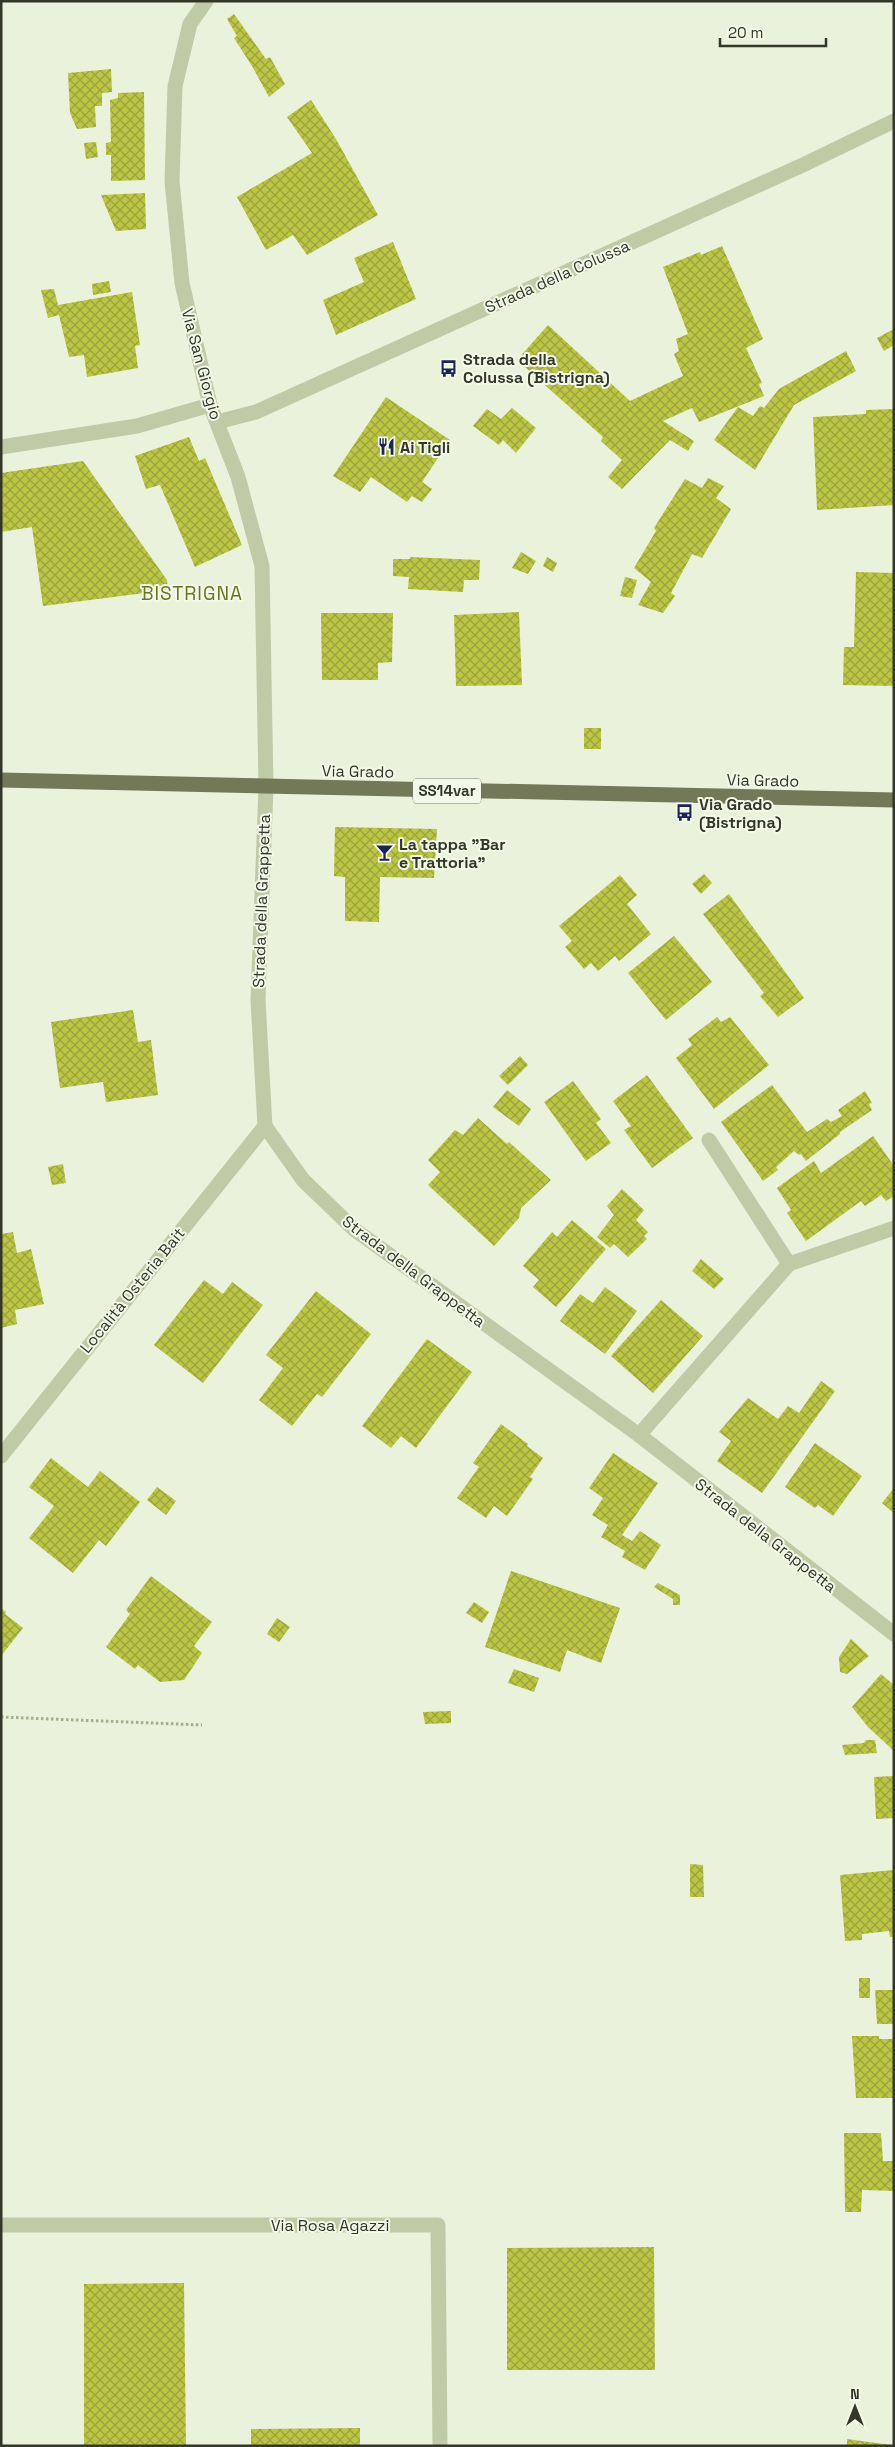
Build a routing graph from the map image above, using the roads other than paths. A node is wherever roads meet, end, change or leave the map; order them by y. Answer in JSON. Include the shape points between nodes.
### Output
{"nodes":[{"id":1,"x":206,"y":1,"type":"edge"},
{"id":2,"x":894,"y":121,"type":"edge"},
{"id":3,"x":210,"y":405,"type":"junction"},
{"id":4,"x":217,"y":422,"type":"junction"},
{"id":5,"x":1,"y":447,"type":"edge"},
{"id":6,"x":1,"y":780,"type":"edge"},
{"id":7,"x":266,"y":787,"type":"junction"},
{"id":8,"x":894,"y":800,"type":"edge"},
{"id":9,"x":265,"y":1126,"type":"junction"},
{"id":10,"x":709,"y":1140,"type":"dead end"},
{"id":11,"x":894,"y":1228,"type":"edge"},
{"id":12,"x":789,"y":1264,"type":"junction"},
{"id":13,"x":639,"y":1435,"type":"junction"},
{"id":14,"x":1,"y":1456,"type":"edge"},
{"id":15,"x":894,"y":1634,"type":"edge"},
{"id":16,"x":1,"y":2225,"type":"edge"},
{"id":17,"x":440,"y":2446,"type":"edge"}],
"edges":[{"from":1,"to":3,"type":"street","name":"Via San Giorgio","via":[[190,24],[175,86],[172,181],[182,283]]},
{"from":2,"to":4,"type":"street","name":"Strada della Colussa","via":[[256,412]]},
{"from":3,"to":4,"type":"street","name":"Via San Giorgio"},
{"from":3,"to":5,"type":"street","via":[[137,426]]},
{"from":4,"to":7,"type":"street","name":"Via San Giorgio","via":[[238,477],[262,566]]},
{"from":6,"to":7,"type":"main road","name":"Via Grado","number":"SS14var"},
{"from":7,"to":8,"type":"main road","name":"Via Grado","number":"SS14var"},
{"from":7,"to":9,"type":"street","name":"Strada della Grappetta","via":[[258,1000]]},
{"from":9,"to":13,"type":"street","name":"Strada della Grappetta","via":[[303,1180],[355,1230]]},
{"from":9,"to":14,"type":"street","name":"Località Osteria Bait"},
{"from":10,"to":12,"type":"street"},
{"from":11,"to":12,"type":"street"},
{"from":12,"to":13,"type":"street"},
{"from":13,"to":15,"type":"street","name":"Strada della Grappetta"},
{"from":16,"to":17,"type":"street","name":"Via Rosa Agazzi","via":[[438,2225]]}]}
